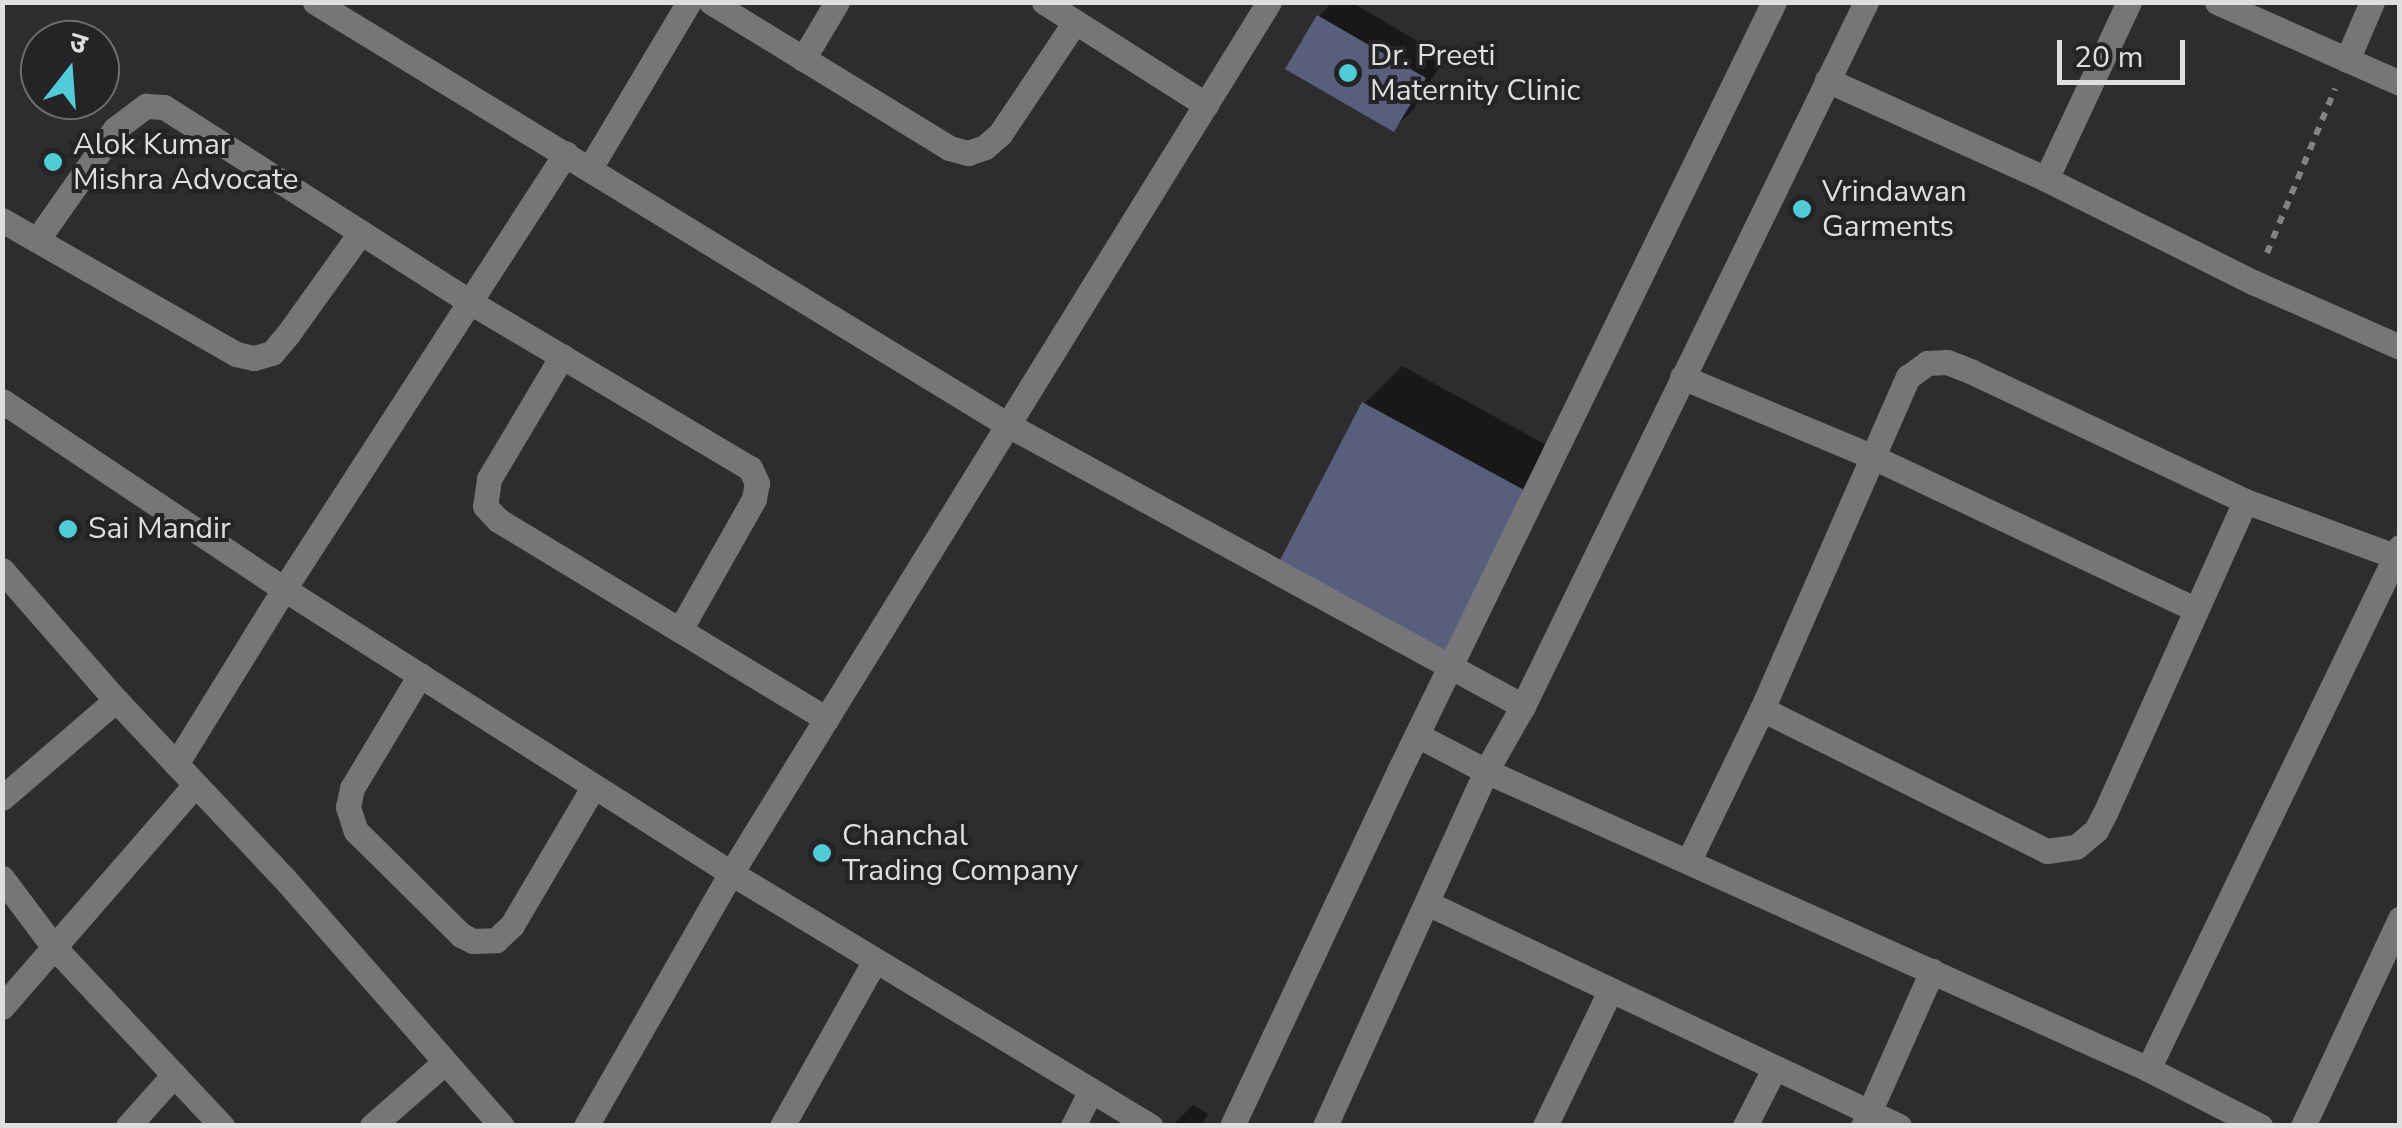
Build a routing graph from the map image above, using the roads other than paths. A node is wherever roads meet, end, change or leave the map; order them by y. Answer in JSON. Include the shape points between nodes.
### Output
{"nodes":[{"id":1,"x":316,"y":2,"type":"edge"},
{"id":2,"x":689,"y":2,"type":"edge"},
{"id":3,"x":711,"y":2,"type":"edge"},
{"id":4,"x":837,"y":2,"type":"edge"},
{"id":5,"x":1044,"y":2,"type":"edge"},
{"id":6,"x":1269,"y":2,"type":"edge"},
{"id":7,"x":1774,"y":2,"type":"edge"},
{"id":8,"x":1866,"y":2,"type":"edge"},
{"id":9,"x":2128,"y":2,"type":"edge"},
{"id":10,"x":2217,"y":2,"type":"edge"},
{"id":11,"x":2372,"y":2,"type":"edge"},
{"id":12,"x":1075,"y":22,"type":"junction"},
{"id":13,"x":803,"y":59,"type":"junction"},
{"id":14,"x":2346,"y":60,"type":"junction"},
{"id":15,"x":1827,"y":80,"type":"junction"},
{"id":16,"x":2400,"y":83,"type":"edge"},
{"id":17,"x":1206,"y":105,"type":"junction"},
{"id":18,"x":566,"y":153,"type":"junction"},
{"id":19,"x":590,"y":168,"type":"junction"},
{"id":20,"x":2046,"y":180,"type":"junction"},
{"id":21,"x":2,"y":220,"type":"edge"},
{"id":22,"x":361,"y":232,"type":"junction"},
{"id":23,"x":37,"y":240,"type":"junction"},
{"id":24,"x":470,"y":302,"type":"junction"},
{"id":25,"x":2400,"y":347,"type":"edge"},
{"id":26,"x":562,"y":356,"type":"junction"},
{"id":27,"x":1682,"y":377,"type":"junction"},
{"id":28,"x":2,"y":401,"type":"edge"},
{"id":29,"x":1008,"y":425,"type":"junction"},
{"id":30,"x":1873,"y":456,"type":"junction"},
{"id":31,"x":2245,"y":501,"type":"junction"},
{"id":32,"x":2398,"y":554,"type":"edge"},
{"id":33,"x":2,"y":570,"type":"edge"},
{"id":34,"x":284,"y":589,"type":"junction"},
{"id":35,"x":2196,"y":610,"type":"junction"},
{"id":36,"x":680,"y":630,"type":"junction"},
{"id":37,"x":1451,"y":666,"type":"junction"},
{"id":38,"x":420,"y":675,"type":"junction"},
{"id":39,"x":116,"y":700,"type":"junction"},
{"id":40,"x":1523,"y":706,"type":"junction"},
{"id":41,"x":1762,"y":709,"type":"junction"},
{"id":42,"x":826,"y":719,"type":"junction"},
{"id":43,"x":1417,"y":735,"type":"junction"},
{"id":44,"x":176,"y":764,"type":"junction"},
{"id":45,"x":1486,"y":771,"type":"junction"},
{"id":46,"x":195,"y":785,"type":"junction"},
{"id":47,"x":594,"y":786,"type":"junction"},
{"id":48,"x":2,"y":798,"type":"edge"},
{"id":49,"x":1690,"y":860,"type":"junction"},
{"id":50,"x":731,"y":873,"type":"junction"},
{"id":51,"x":2,"y":878,"type":"edge"},
{"id":52,"x":1428,"y":903,"type":"junction"},
{"id":53,"x":2400,"y":919,"type":"edge"},
{"id":54,"x":52,"y":946,"type":"junction"},
{"id":55,"x":875,"y":960,"type":"junction"},
{"id":56,"x":1932,"y":972,"type":"junction"},
{"id":57,"x":1610,"y":990,"type":"junction"},
{"id":58,"x":2,"y":1007,"type":"edge"},
{"id":59,"x":444,"y":1063,"type":"junction"},
{"id":60,"x":2148,"y":1069,"type":"junction"},
{"id":61,"x":1774,"y":1070,"type":"junction"},
{"id":62,"x":174,"y":1074,"type":"junction"},
{"id":63,"x":1091,"y":1090,"type":"junction"},
{"id":64,"x":1866,"y":1119,"type":"edge"},
{"id":65,"x":128,"y":1126,"type":"edge"},
{"id":66,"x":222,"y":1126,"type":"edge"},
{"id":67,"x":372,"y":1126,"type":"edge"},
{"id":68,"x":502,"y":1126,"type":"edge"},
{"id":69,"x":586,"y":1126,"type":"edge"},
{"id":70,"x":782,"y":1126,"type":"edge"},
{"id":71,"x":1073,"y":1126,"type":"edge"},
{"id":72,"x":1151,"y":1126,"type":"edge"},
{"id":73,"x":1232,"y":1126,"type":"edge"},
{"id":74,"x":1325,"y":1126,"type":"edge"},
{"id":75,"x":1546,"y":1126,"type":"edge"},
{"id":76,"x":1745,"y":1126,"type":"edge"},
{"id":77,"x":1898,"y":1126,"type":"edge"},
{"id":78,"x":2260,"y":1126,"type":"edge"},
{"id":79,"x":2303,"y":1126,"type":"edge"}],
"edges":[{"from":1,"to":18,"type":"street"},
{"from":2,"to":19,"type":"street"},
{"from":3,"to":13,"type":"street"},
{"from":4,"to":13,"type":"street"},
{"from":5,"to":12,"type":"street"},
{"from":6,"to":17,"type":"street"},
{"from":7,"to":37,"type":"street"},
{"from":8,"to":15,"type":"street"},
{"from":9,"to":20,"type":"street"},
{"from":10,"to":14,"type":"street"},
{"from":11,"to":14,"type":"street"},
{"from":12,"to":13,"type":"street","via":[[1000,134],[968,152],[949,148]]},
{"from":12,"to":17,"type":"street"},
{"from":14,"to":16,"type":"street"},
{"from":15,"to":20,"type":"street"},
{"from":15,"to":27,"type":"street"},
{"from":17,"to":29,"type":"street"},
{"from":18,"to":19,"type":"street"},
{"from":18,"to":24,"type":"street"},
{"from":19,"to":29,"type":"street"},
{"from":20,"to":25,"type":"street"},
{"from":21,"to":23,"type":"street"},
{"from":22,"to":23,"type":"street","via":[[272,353],[254,358],[236,354]]},
{"from":22,"to":23,"type":"street","via":[[164,108],[146,106],[115,129]]},
{"from":22,"to":24,"type":"street"},
{"from":24,"to":26,"type":"street"},
{"from":24,"to":34,"type":"street"},
{"from":26,"to":36,"type":"street","via":[[734,456],[757,483]]},
{"from":26,"to":36,"type":"street","via":[[489,479],[484,506]]},
{"from":27,"to":30,"type":"street"},
{"from":27,"to":40,"type":"street"},
{"from":28,"to":34,"type":"street"},
{"from":29,"to":37,"type":"street"},
{"from":29,"to":42,"type":"street"},
{"from":30,"to":31,"type":"street","via":[[1908,377],[1927,363],[1947,362]]},
{"from":30,"to":35,"type":"street"},
{"from":30,"to":41,"type":"street"},
{"from":31,"to":32,"type":"street"},
{"from":31,"to":35,"type":"street"},
{"from":32,"to":60,"type":"street"},
{"from":33,"to":39,"type":"street"},
{"from":34,"to":38,"type":"street"},
{"from":34,"to":44,"type":"street"},
{"from":35,"to":41,"type":"street","via":[[2105,813],[2076,847],[2047,851]]},
{"from":36,"to":42,"type":"street"},
{"from":37,"to":40,"type":"street"},
{"from":37,"to":43,"type":"street"},
{"from":38,"to":47,"type":"street"},
{"from":38,"to":47,"type":"street","via":[[352,788],[348,807],[356,831],[461,935],[496,940],[512,925]]},
{"from":39,"to":44,"type":"street"},
{"from":39,"to":48,"type":"street"},
{"from":40,"to":45,"type":"street"},
{"from":41,"to":49,"type":"street"},
{"from":42,"to":50,"type":"street"},
{"from":43,"to":45,"type":"street"},
{"from":43,"to":73,"type":"street"},
{"from":44,"to":46,"type":"street"},
{"from":45,"to":49,"type":"street"},
{"from":45,"to":52,"type":"street"},
{"from":46,"to":54,"type":"street"},
{"from":46,"to":59,"type":"street"},
{"from":47,"to":50,"type":"street"},
{"from":49,"to":56,"type":"street"},
{"from":50,"to":55,"type":"street"},
{"from":50,"to":69,"type":"street"},
{"from":51,"to":54,"type":"street"},
{"from":52,"to":57,"type":"street"},
{"from":52,"to":74,"type":"street"},
{"from":53,"to":79,"type":"street"},
{"from":54,"to":58,"type":"street"},
{"from":54,"to":62,"type":"street"},
{"from":55,"to":63,"type":"street"},
{"from":55,"to":70,"type":"street"},
{"from":56,"to":60,"type":"street"},
{"from":56,"to":64,"type":"street"},
{"from":57,"to":61,"type":"street"},
{"from":57,"to":75,"type":"street"},
{"from":59,"to":67,"type":"street"},
{"from":59,"to":68,"type":"street"},
{"from":60,"to":78,"type":"street"},
{"from":61,"to":64,"type":"street"},
{"from":61,"to":76,"type":"street"},
{"from":62,"to":65,"type":"street"},
{"from":62,"to":66,"type":"street"},
{"from":63,"to":71,"type":"street"},
{"from":63,"to":72,"type":"street"},
{"from":64,"to":77,"type":"street"}]}
